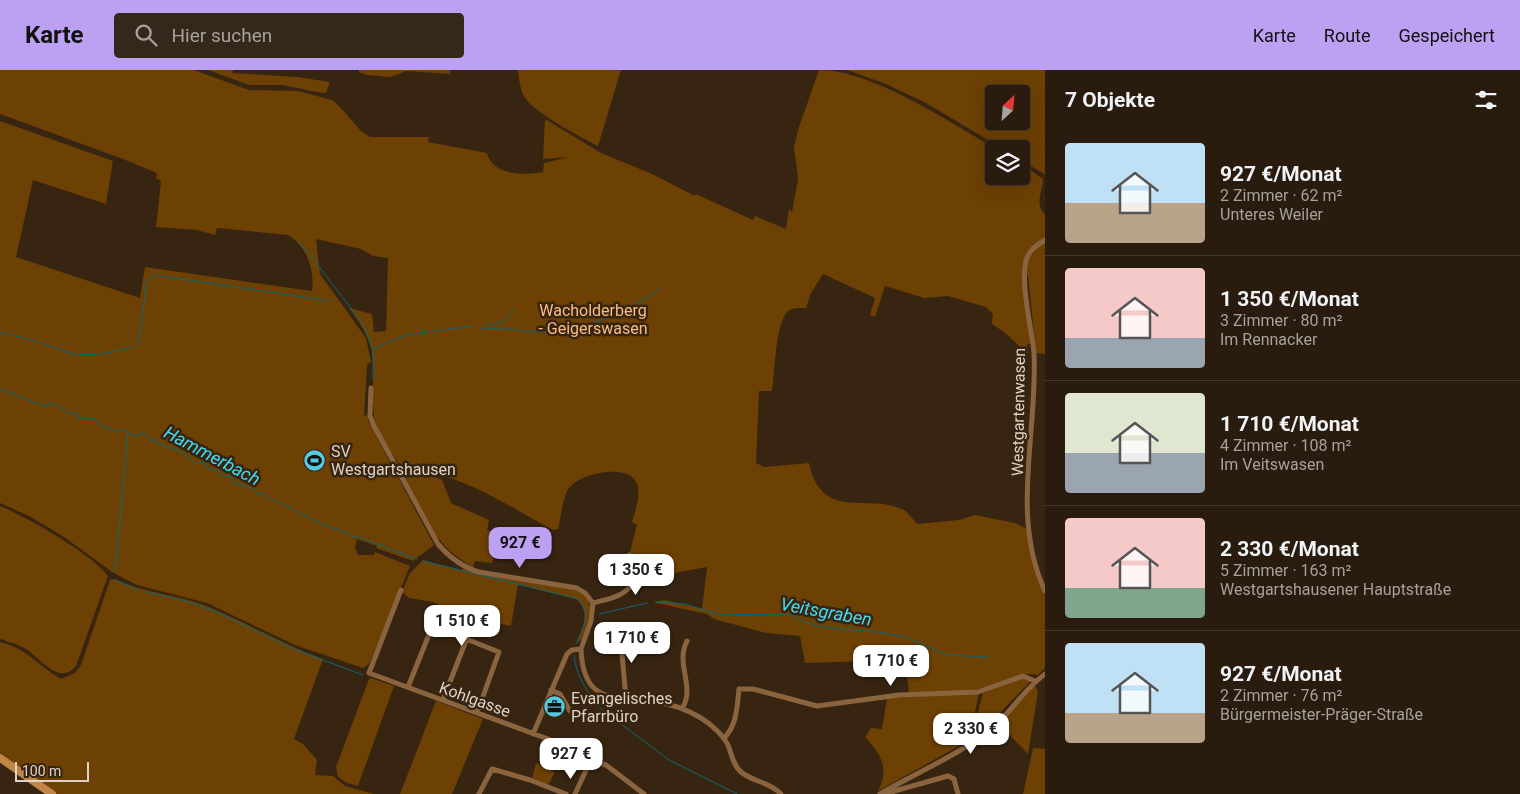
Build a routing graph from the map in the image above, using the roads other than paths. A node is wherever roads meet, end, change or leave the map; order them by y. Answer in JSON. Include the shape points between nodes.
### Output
{"nodes":[{"id":1,"x":1045,"y":240,"type":"edge"},
{"id":2,"x":371,"y":388,"type":"dead end"},
{"id":3,"x":629,"y":555,"type":"dead end"},
{"id":4,"x":401,"y":590,"type":"dead end"},
{"id":5,"x":1045,"y":591,"type":"edge"},
{"id":6,"x":593,"y":603,"type":"junction"},
{"id":7,"x":620,"y":631,"type":"dead end"},
{"id":8,"x":467,"y":638,"type":"junction"},
{"id":9,"x":687,"y":642,"type":"dead end"},
{"id":10,"x":581,"y":649,"type":"junction"},
{"id":11,"x":1045,"y":674,"type":"edge"},
{"id":12,"x":1035,"y":681,"type":"junction"},
{"id":13,"x":408,"y":687,"type":"junction"},
{"id":14,"x":551,"y":690,"type":"junction"},
{"id":15,"x":443,"y":700,"type":"junction"},
{"id":16,"x":626,"y":700,"type":"junction"},
{"id":17,"x":684,"y":707,"type":"junction"},
{"id":18,"x":570,"y":711,"type":"dead end"},
{"id":19,"x":477,"y":713,"type":"junction"},
{"id":20,"x":533,"y":734,"type":"junction"},
{"id":21,"x":724,"y":738,"type":"junction"},
{"id":22,"x":0,"y":758,"type":"edge"},
{"id":23,"x":587,"y":768,"type":"junction"},
{"id":24,"x":52,"y":794,"type":"edge"},
{"id":25,"x":479,"y":794,"type":"edge"},
{"id":26,"x":566,"y":794,"type":"edge"},
{"id":27,"x":575,"y":794,"type":"edge"},
{"id":28,"x":644,"y":794,"type":"edge"},
{"id":29,"x":781,"y":794,"type":"edge"},
{"id":30,"x":880,"y":794,"type":"edge"},
{"id":31,"x":884,"y":794,"type":"edge"},
{"id":32,"x":958,"y":794,"type":"edge"}],
"edges":[{"from":1,"to":5,"type":"street","name":"Westgartenwasen","via":[[1026,260],[1025,276],[1034,354],[1028,526]]},
{"from":2,"to":6,"type":"street","via":[[370,416],[374,426],[438,544],[447,554],[479,572],[577,588]]},
{"from":3,"to":6,"type":"street","via":[[633,583],[628,590]]},
{"from":4,"to":13,"type":"street","name":"Kohlgasse","via":[[369,672]]},
{"from":6,"to":10,"type":"street","via":[[591,621]]},
{"from":7,"to":16,"type":"street"},
{"from":8,"to":13,"type":"street","via":[[436,626],[433,628]]},
{"from":8,"to":15,"type":"street"},
{"from":8,"to":19,"type":"street","via":[[500,655]]},
{"from":9,"to":17,"type":"street","via":[[681,658],[688,686]]},
{"from":10,"to":14,"type":"street","via":[[567,654]]},
{"from":10,"to":16,"type":"street","via":[[584,672],[595,691]]},
{"from":11,"to":12,"type":"street"},
{"from":12,"to":21,"type":"street","via":[[1023,676],[978,692],[899,695],[817,706],[761,690],[739,689],[734,720],[730,733]]},
{"from":12,"to":30,"type":"street","via":[[990,730]]},
{"from":13,"to":15,"type":"street","name":"Kohlgasse"},
{"from":14,"to":18,"type":"street","via":[[560,694]]},
{"from":14,"to":20,"type":"street"},
{"from":15,"to":19,"type":"street","name":"Kohlgasse"},
{"from":16,"to":17,"type":"street"},
{"from":17,"to":21,"type":"street"},
{"from":19,"to":20,"type":"street","name":"Kohlgasse"},
{"from":20,"to":23,"type":"street","name":"Kohlgasse","via":[[571,753]]},
{"from":21,"to":29,"type":"street","via":[[735,766],[742,773]]},
{"from":22,"to":24,"type":"main road"},
{"from":23,"to":27,"type":"street"},
{"from":23,"to":28,"type":"street","via":[[599,762],[606,765]]},
{"from":25,"to":26,"type":"street","via":[[492,769]]},
{"from":31,"to":32,"type":"street","via":[[948,776],[954,778]]}]}
